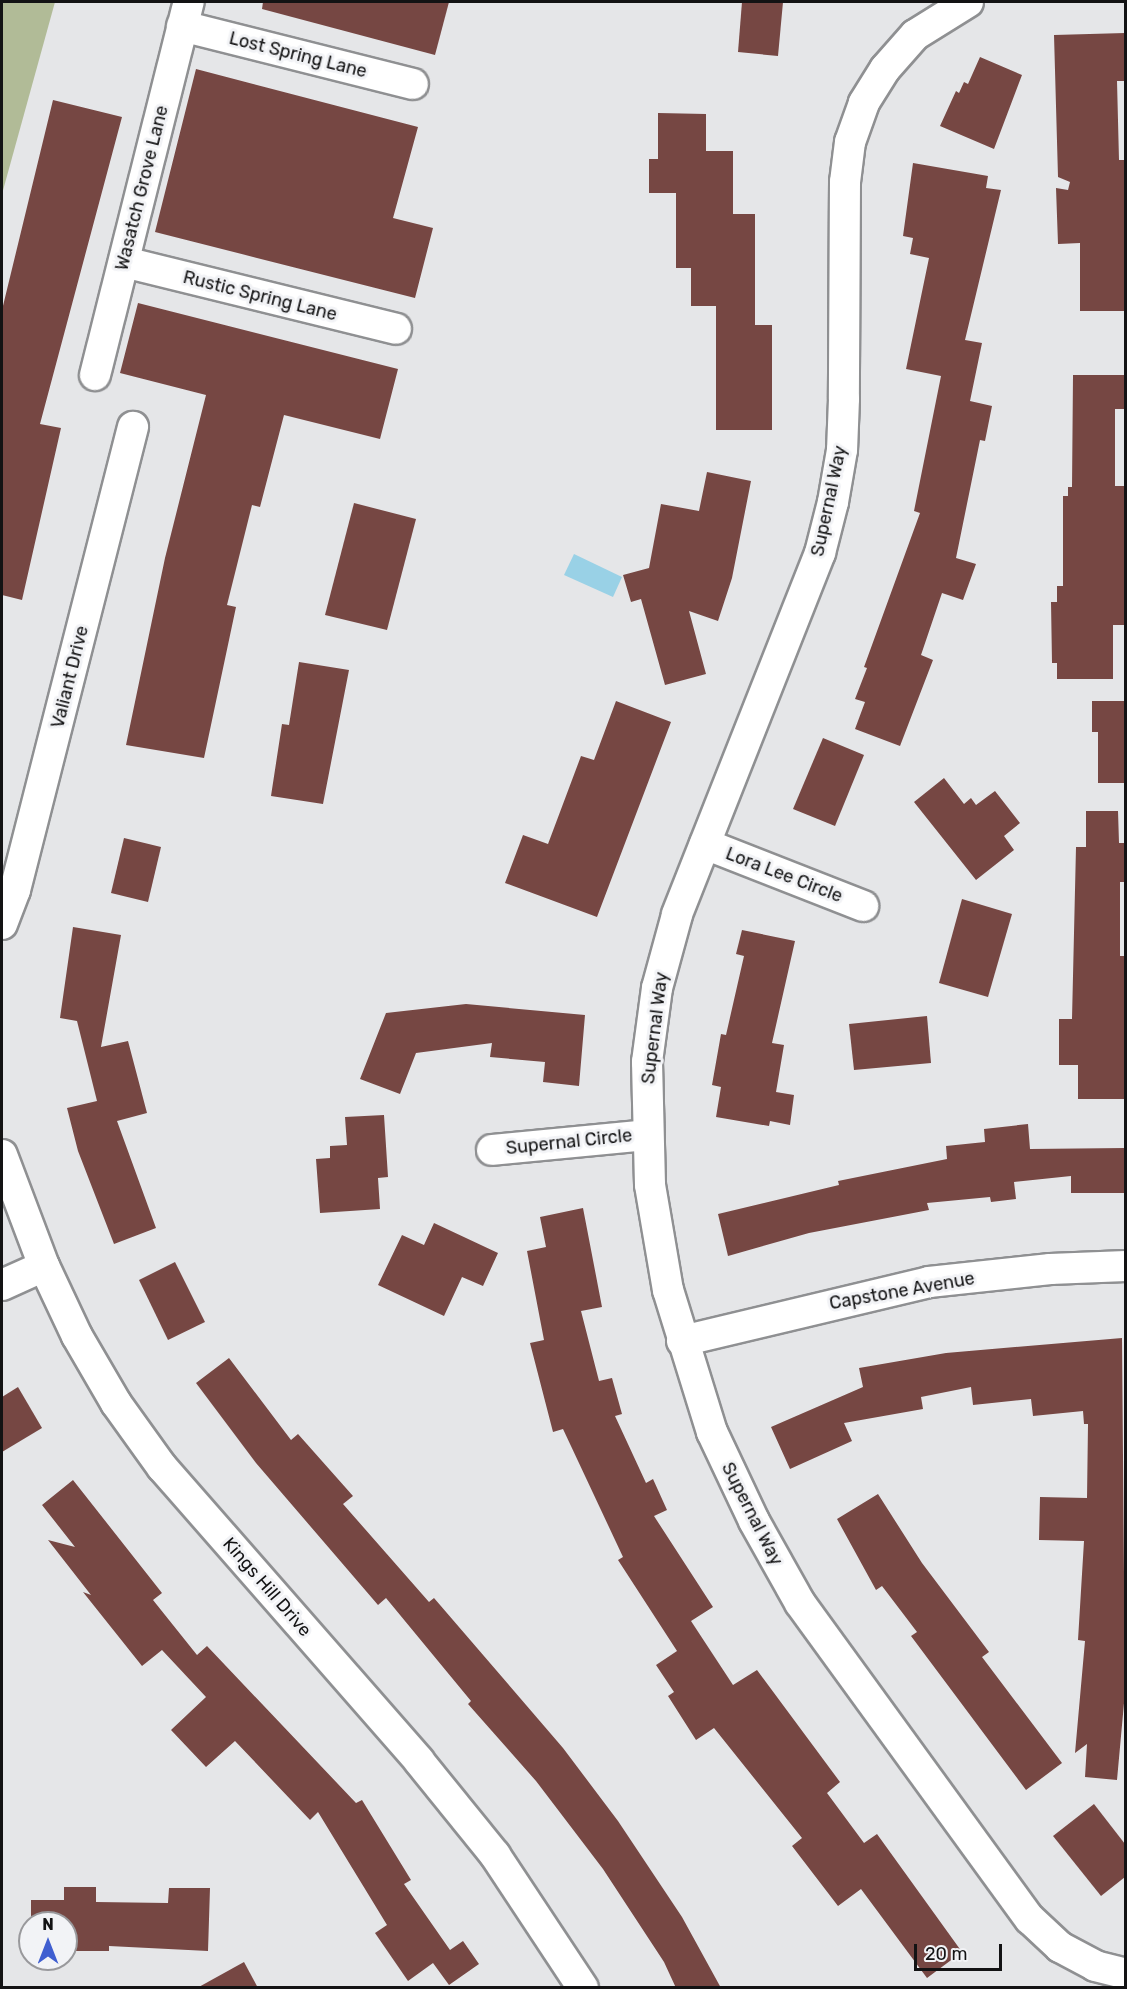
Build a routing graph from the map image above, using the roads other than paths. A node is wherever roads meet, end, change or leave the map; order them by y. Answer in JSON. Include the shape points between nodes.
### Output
{"nodes":[{"id":1,"x":968,"y":2,"type":"edge"},
{"id":2,"x":186,"y":14,"type":"edge"},
{"id":3,"x":413,"y":84,"type":"dead end"},
{"id":4,"x":124,"y":262,"type":"junction"},
{"id":5,"x":396,"y":329,"type":"dead end"},
{"id":6,"x":95,"y":375,"type":"dead end"},
{"id":7,"x":133,"y":427,"type":"dead end"},
{"id":8,"x":705,"y":844,"type":"junction"},
{"id":9,"x":863,"y":906,"type":"dead end"},
{"id":10,"x":2,"y":924,"type":"edge"},
{"id":11,"x":646,"y":1135,"type":"junction"},
{"id":12,"x":492,"y":1150,"type":"dead end"},
{"id":13,"x":2,"y":1155,"type":"edge"},
{"id":14,"x":44,"y":1266,"type":"junction"},
{"id":15,"x":1125,"y":1266,"type":"edge"},
{"id":16,"x":2,"y":1284,"type":"edge"},
{"id":17,"x":682,"y":1341,"type":"junction"},
{"id":18,"x":1125,"y":1974,"type":"edge"},
{"id":19,"x":584,"y":1988,"type":"edge"}],
"edges":[{"from":1,"to":8,"type":"street","name":"Supernal Way","via":[[915,35],[885,69],[864,103],[850,142],[845,182],[844,409],[833,502],[820,553]]},
{"from":2,"to":3,"type":"street","name":"Lost Spring Lane"},
{"from":2,"to":4,"type":"street","name":"Wasatch Grove Lane"},
{"from":4,"to":5,"type":"street","name":"Rustic Spring Lane"},
{"from":4,"to":6,"type":"street","name":"Wasatch Grove Lane"},
{"from":7,"to":10,"type":"street","name":"Valiant Drive","via":[[15,890]]},
{"from":8,"to":9,"type":"street","name":"Lora Lee Circle"},
{"from":8,"to":11,"type":"street","name":"Supernal Way","via":[[677,915],[657,988],[647,1062]]},
{"from":11,"to":12,"type":"street","name":"Supernal Circle"},
{"from":11,"to":17,"type":"street","name":"Supernal Way","via":[[658,1235]]},
{"from":13,"to":14,"type":"street","name":"Kings Hill Drive"},
{"from":14,"to":16,"type":"street"},
{"from":14,"to":19,"type":"street","name":"Kings Hill Drive","via":[[77,1336],[116,1403],[162,1467],[419,1761],[495,1855]]},
{"from":15,"to":17,"type":"street","name":"Capstone Avenue","via":[[1050,1269],[929,1282]]},
{"from":17,"to":18,"type":"street","name":"Supernal Way","via":[[712,1432],[754,1521],[800,1603],[1030,1919],[1060,1947],[1095,1966]]}]}
